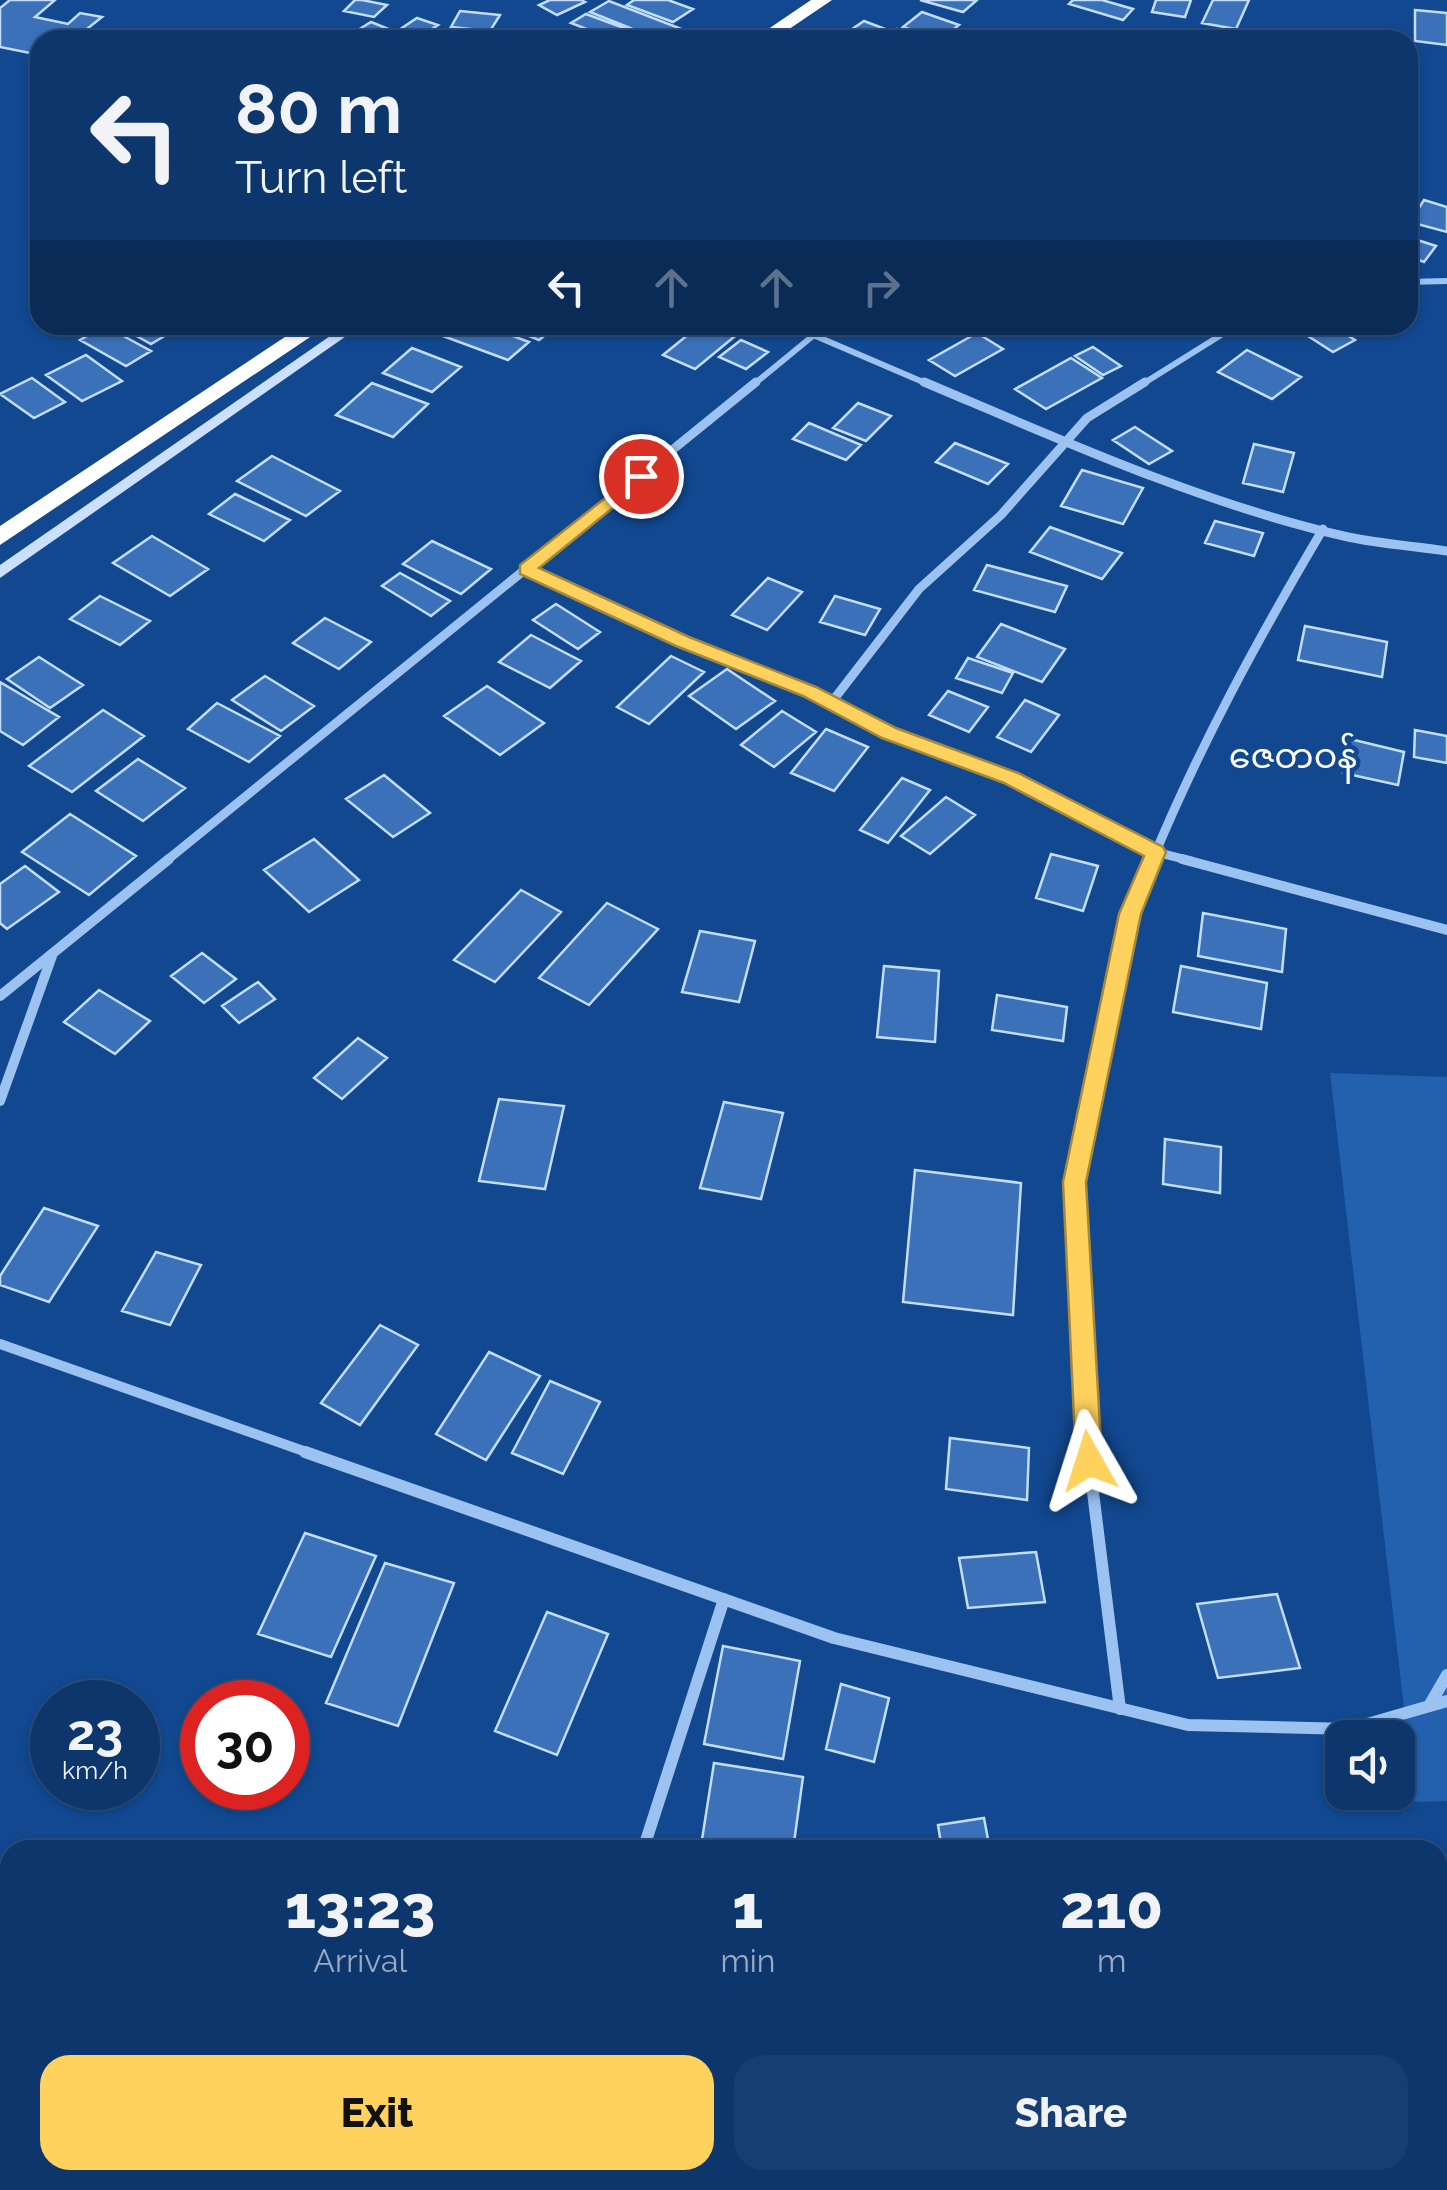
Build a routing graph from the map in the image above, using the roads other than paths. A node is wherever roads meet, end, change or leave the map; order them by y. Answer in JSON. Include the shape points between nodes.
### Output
{"nodes":[{"id":1,"x":823,"y":0,"type":"edge"},
{"id":2,"x":776,"y":30,"type":"edge"},
{"id":3,"x":1447,"y":281,"type":"edge"},
{"id":4,"x":1418,"y":282,"type":"edge"},
{"id":5,"x":302,"y":335,"type":"edge"},
{"id":6,"x":341,"y":335,"type":"edge"},
{"id":7,"x":814,"y":335,"type":"joint"},
{"id":8,"x":1220,"y":335,"type":"edge"},
{"id":9,"x":1066,"y":440,"type":"junction"},
{"id":10,"x":1323,"y":529,"type":"junction"},
{"id":11,"x":0,"y":538,"type":"edge"},
{"id":12,"x":1447,"y":551,"type":"edge"},
{"id":13,"x":526,"y":570,"type":"junction"},
{"id":14,"x":0,"y":573,"type":"edge"},
{"id":15,"x":831,"y":702,"type":"junction"},
{"id":16,"x":1156,"y":852,"type":"junction"},
{"id":17,"x":1447,"y":930,"type":"edge"},
{"id":18,"x":54,"y":953,"type":"junction"},
{"id":19,"x":0,"y":996,"type":"edge"},
{"id":20,"x":0,"y":1101,"type":"edge"},
{"id":21,"x":0,"y":1344,"type":"edge"},
{"id":22,"x":724,"y":1599,"type":"junction"},
{"id":23,"x":1447,"y":1674,"type":"edge"},
{"id":24,"x":1447,"y":1701,"type":"edge"},
{"id":25,"x":1429,"y":1706,"type":"junction"},
{"id":26,"x":1120,"y":1709,"type":"junction"},
{"id":27,"x":646,"y":1840,"type":"edge"}],
"edges":[{"from":1,"to":2,"type":"highway"},
{"from":3,"to":4,"type":"street"},
{"from":5,"to":11,"type":"highway"},
{"from":6,"to":14,"type":"street"},
{"from":7,"to":9,"type":"street"},
{"from":7,"to":13,"type":"street"},
{"from":8,"to":9,"type":"street","via":[[1087,418]]},
{"from":9,"to":10,"type":"street"},
{"from":9,"to":15,"type":"street","via":[[1001,515],[919,588]]},
{"from":10,"to":12,"type":"street"},
{"from":10,"to":16,"type":"street","via":[[1190,770]]},
{"from":13,"to":15,"type":"street"},
{"from":13,"to":18,"type":"street"},
{"from":15,"to":16,"type":"street","via":[[889,733],[1011,778]]},
{"from":16,"to":17,"type":"street"},
{"from":16,"to":26,"type":"street","via":[[1130,914],[1075,1182],[1084,1425]]},
{"from":18,"to":19,"type":"street"},
{"from":18,"to":20,"type":"street"},
{"from":21,"to":22,"type":"street"},
{"from":22,"to":26,"type":"street","via":[[834,1638]]},
{"from":22,"to":27,"type":"street"},
{"from":23,"to":25,"type":"street"},
{"from":24,"to":25,"type":"street"},
{"from":25,"to":26,"type":"street","via":[[1350,1729],[1188,1726]]}]}
